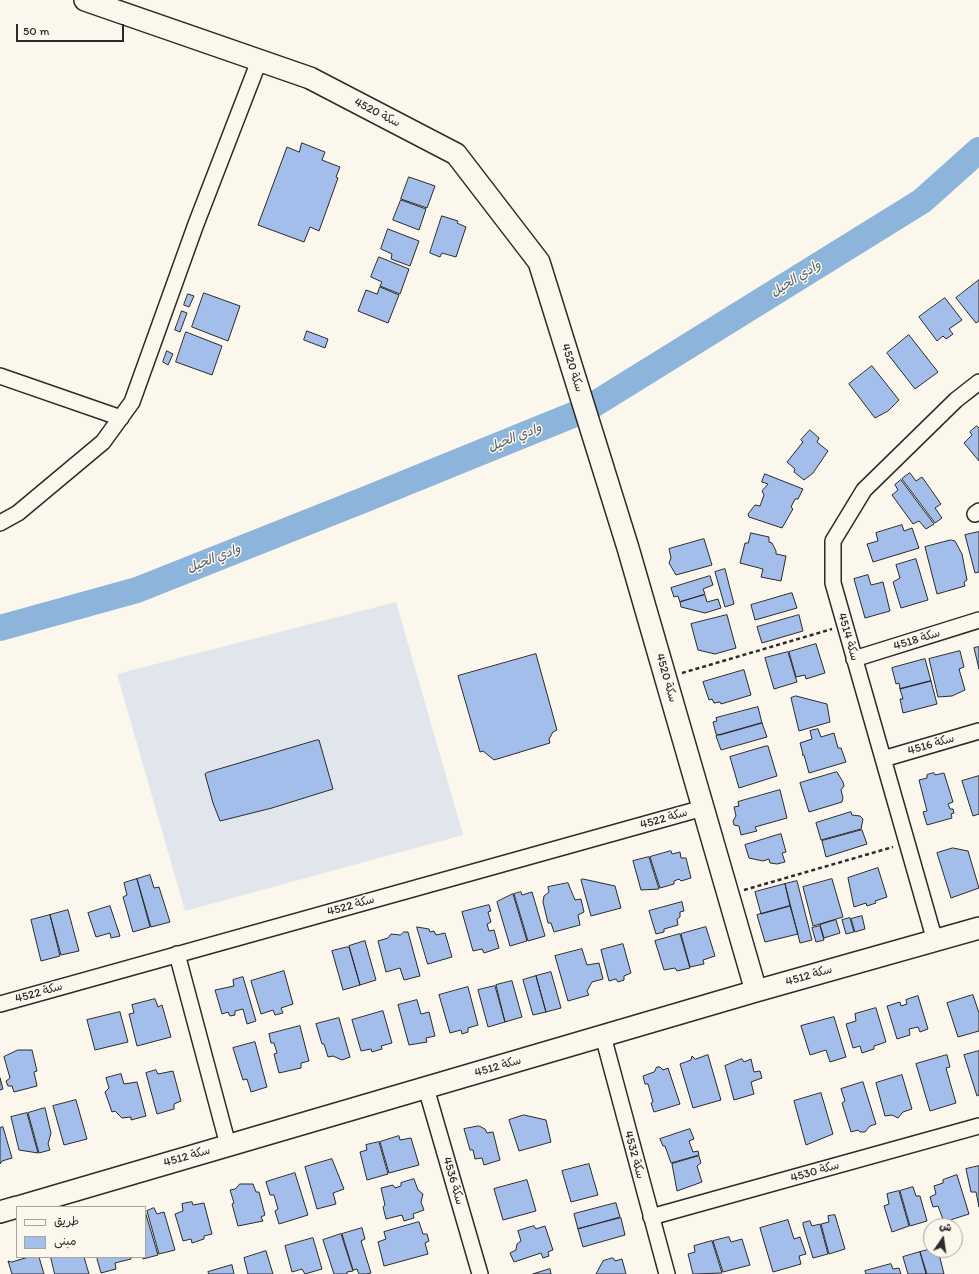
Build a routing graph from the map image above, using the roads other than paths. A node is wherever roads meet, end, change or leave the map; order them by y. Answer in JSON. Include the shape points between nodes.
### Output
{"nodes":[{"id":1,"x":85,"y":0,"type":"edge"},
{"id":2,"x":259,"y":61,"type":"junction"},
{"id":3,"x":0,"y":376,"type":"edge"},
{"id":4,"x":979,"y":382,"type":"edge"},
{"id":5,"x":121,"y":418,"type":"junction"},
{"id":6,"x":0,"y":523,"type":"edge"},
{"id":7,"x":979,"y":620,"type":"edge"},
{"id":8,"x":854,"y":659,"type":"junction"},
{"id":9,"x":979,"y":731,"type":"edge"},
{"id":10,"x":883,"y":759,"type":"junction"},
{"id":11,"x":703,"y":808,"type":"junction"},
{"id":12,"x":979,"y":928,"type":"edge"},
{"id":13,"x":935,"y":941,"type":"junction"},
{"id":14,"x":177,"y":954,"type":"junction"},
{"id":15,"x":756,"y":991,"type":"junction"},
{"id":16,"x":0,"y":1004,"type":"edge"},
{"id":17,"x":603,"y":1036,"type":"junction"},
{"id":18,"x":426,"y":1088,"type":"junction"},
{"id":19,"x":979,"y":1126,"type":"edge"},
{"id":20,"x":228,"y":1145,"type":"junction"},
{"id":21,"x":20,"y":1206,"type":"edge"},
{"id":22,"x":16,"y":1207,"type":"edge"},
{"id":23,"x":0,"y":1212,"type":"edge"},
{"id":24,"x":651,"y":1218,"type":"junction"},
{"id":25,"x":480,"y":1274,"type":"edge"},
{"id":26,"x":667,"y":1274,"type":"edge"}],
"edges":[{"from":1,"to":2,"type":"street","name":"سكة 4520"},
{"from":2,"to":5,"type":"street","via":[[196,224],[132,402]]},
{"from":2,"to":11,"type":"street","name":"سكة 4520","via":[[310,78],[456,154],[539,262],[628,548]]},
{"from":3,"to":5,"type":"street"},
{"from":4,"to":8,"type":"street","name":"سكة 4514","via":[[956,400],[864,490],[833,541],[833,583]]},
{"from":5,"to":6,"type":"street","via":[[103,442],[18,513]]},
{"from":7,"to":8,"type":"street","name":"سكة 4518"},
{"from":8,"to":10,"type":"street","name":"سكة 4514"},
{"from":9,"to":10,"type":"street","name":"سكة 4516"},
{"from":10,"to":13,"type":"street","name":"سكة 4514"},
{"from":11,"to":14,"type":"street","name":"سكة 4522"},
{"from":11,"to":15,"type":"street","name":"سكة 4520"},
{"from":12,"to":13,"type":"street","name":"سكة 4512"},
{"from":13,"to":15,"type":"street","name":"سكة 4512"},
{"from":14,"to":16,"type":"street","name":"سكة 4522"},
{"from":14,"to":20,"type":"street"},
{"from":15,"to":17,"type":"street","name":"سكة 4512"},
{"from":17,"to":18,"type":"street","name":"سكة 4512"},
{"from":17,"to":24,"type":"street","name":"سكة 4532"},
{"from":18,"to":20,"type":"street","name":"سكة 4512"},
{"from":18,"to":25,"type":"street","name":"سكة 4536"},
{"from":19,"to":24,"type":"street","name":"سكة 4530"},
{"from":20,"to":21,"type":"street","name":"سكة 4512"},
{"from":22,"to":23,"type":"street","name":"سكة 4512"},
{"from":24,"to":26,"type":"street","name":"سكة 4532"}]}
